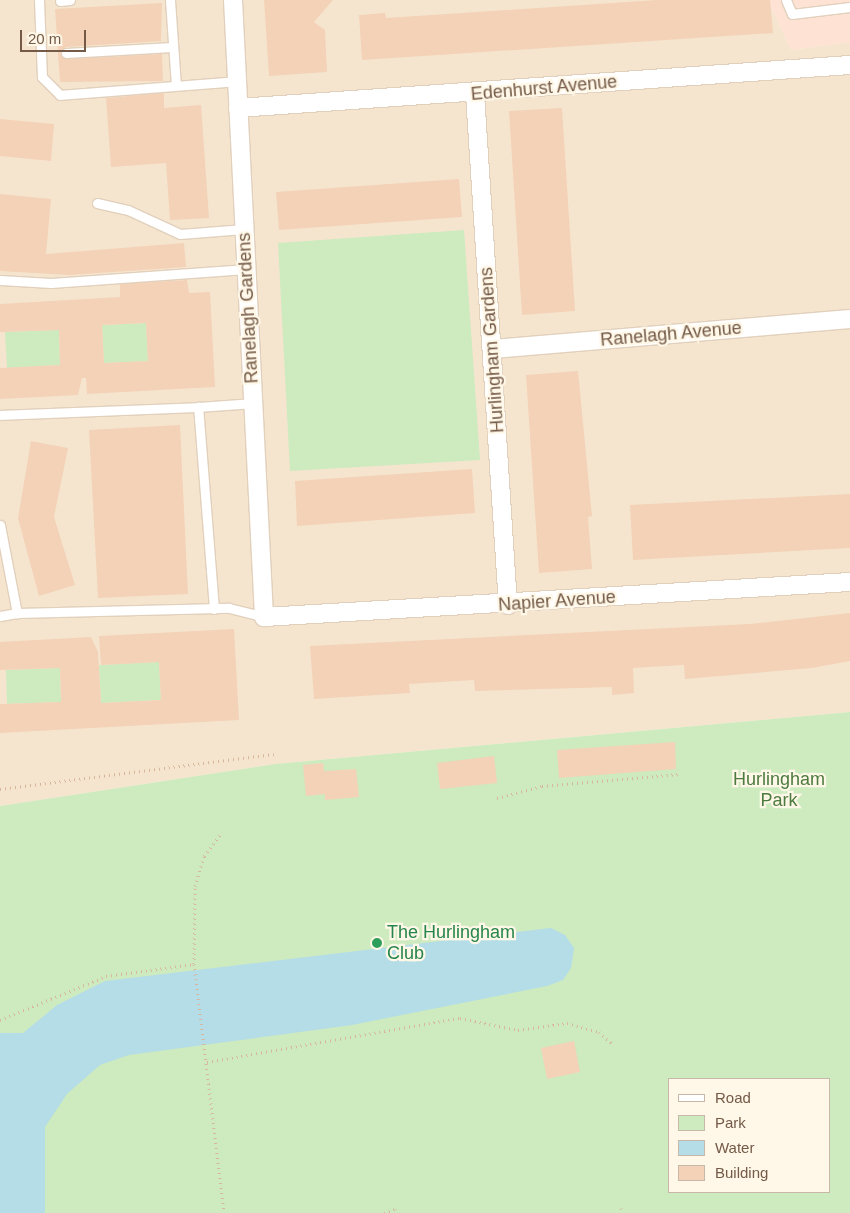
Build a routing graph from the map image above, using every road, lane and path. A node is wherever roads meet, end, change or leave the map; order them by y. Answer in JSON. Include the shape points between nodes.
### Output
{"nodes":[{"id":1,"x":39,"y":0,"type":"edge"},
{"id":2,"x":70,"y":0,"type":"edge"},
{"id":3,"x":170,"y":0,"type":"edge"},
{"id":4,"x":233,"y":0,"type":"edge"},
{"id":5,"x":786,"y":0,"type":"edge"},
{"id":6,"x":60,"y":1,"type":"edge"},
{"id":7,"x":850,"y":7,"type":"edge"},
{"id":8,"x":172,"y":47,"type":"junction"},
{"id":9,"x":66,"y":53,"type":"dead end"},
{"id":10,"x":850,"y":65,"type":"edge"},
{"id":11,"x":237,"y":81,"type":"junction"},
{"id":12,"x":176,"y":85,"type":"junction"},
{"id":13,"x":474,"y":94,"type":"junction"},
{"id":14,"x":238,"y":108,"type":"junction"},
{"id":15,"x":97,"y":203,"type":"dead end"},
{"id":16,"x":244,"y":229,"type":"junction"},
{"id":17,"x":247,"y":269,"type":"junction"},
{"id":18,"x":0,"y":280,"type":"edge"},
{"id":19,"x":850,"y":319,"type":"edge"},
{"id":20,"x":493,"y":349,"type":"junction"},
{"id":21,"x":254,"y":403,"type":"junction"},
{"id":22,"x":198,"y":406,"type":"junction"},
{"id":23,"x":0,"y":415,"type":"edge"},
{"id":24,"x":0,"y":525,"type":"edge"},
{"id":25,"x":850,"y":582,"type":"edge"},
{"id":26,"x":508,"y":605,"type":"junction"},
{"id":27,"x":214,"y":609,"type":"junction"},
{"id":28,"x":16,"y":613,"type":"junction"},
{"id":29,"x":0,"y":616,"type":"edge"},
{"id":30,"x":264,"y":616,"type":"junction"},
{"id":31,"x":274,"y":754,"type":"dead end"},
{"id":32,"x":678,"y":774,"type":"dead end"},
{"id":33,"x":0,"y":789,"type":"edge"},
{"id":34,"x":497,"y":798,"type":"dead end"},
{"id":35,"x":222,"y":832,"type":"dead end"},
{"id":36,"x":194,"y":964,"type":"junction"},
{"id":37,"x":0,"y":1020,"type":"edge"},
{"id":38,"x":612,"y":1044,"type":"dead end"},
{"id":39,"x":207,"y":1062,"type":"junction"},
{"id":40,"x":621,"y":1208,"type":"dead end"},
{"id":41,"x":224,"y":1213,"type":"edge"},
{"id":42,"x":384,"y":1213,"type":"edge"},
{"id":43,"x":396,"y":1213,"type":"edge"},
{"id":44,"x":622,"y":1213,"type":"edge"}],
"edges":[{"from":1,"to":12,"type":"lane","via":[[42,78],[60,95]]},
{"from":2,"to":6,"type":"lane"},
{"from":3,"to":8,"type":"lane"},
{"from":4,"to":11,"type":"street","name":"Ranelagh Gardens"},
{"from":5,"to":7,"type":"lane","via":[[792,14]]},
{"from":8,"to":9,"type":"lane"},
{"from":8,"to":12,"type":"lane"},
{"from":10,"to":13,"type":"street","name":"Edenhurst Avenue"},
{"from":11,"to":12,"type":"lane"},
{"from":11,"to":14,"type":"street","name":"Ranelagh Gardens"},
{"from":13,"to":14,"type":"street","name":"Edenhurst Avenue"},
{"from":13,"to":20,"type":"street","name":"Hurlingham Gardens"},
{"from":14,"to":16,"type":"street","name":"Ranelagh Gardens"},
{"from":15,"to":16,"type":"lane","via":[[128,210],[180,234]]},
{"from":16,"to":17,"type":"street","name":"Ranelagh Gardens"},
{"from":17,"to":18,"type":"lane","via":[[51,283]]},
{"from":17,"to":21,"type":"street","name":"Ranelagh Gardens"},
{"from":19,"to":20,"type":"street","name":"Ranelagh Avenue"},
{"from":20,"to":26,"type":"street","name":"Hurlingham Gardens"},
{"from":21,"to":22,"type":"lane"},
{"from":21,"to":30,"type":"street","name":"Ranelagh Gardens"},
{"from":22,"to":23,"type":"lane"},
{"from":22,"to":27,"type":"lane"},
{"from":24,"to":28,"type":"lane"},
{"from":25,"to":26,"type":"street","name":"Napier Avenue"},
{"from":26,"to":30,"type":"street","name":"Napier Avenue"},
{"from":27,"to":28,"type":"lane"},
{"from":27,"to":30,"type":"lane"},
{"from":28,"to":29,"type":"lane"},
{"from":31,"to":33,"type":"path"},
{"from":32,"to":34,"type":"path","via":[[542,786]]},
{"from":35,"to":36,"type":"path","via":[[204,856],[195,886]]},
{"from":36,"to":37,"type":"path","via":[[106,976]]},
{"from":36,"to":39,"type":"path"},
{"from":38,"to":39,"type":"path","via":[[599,1032],[567,1023],[518,1030],[460,1018]]},
{"from":39,"to":41,"type":"path"},
{"from":40,"to":44,"type":"path"},
{"from":42,"to":43,"type":"path","via":[[395,1209]]}]}
